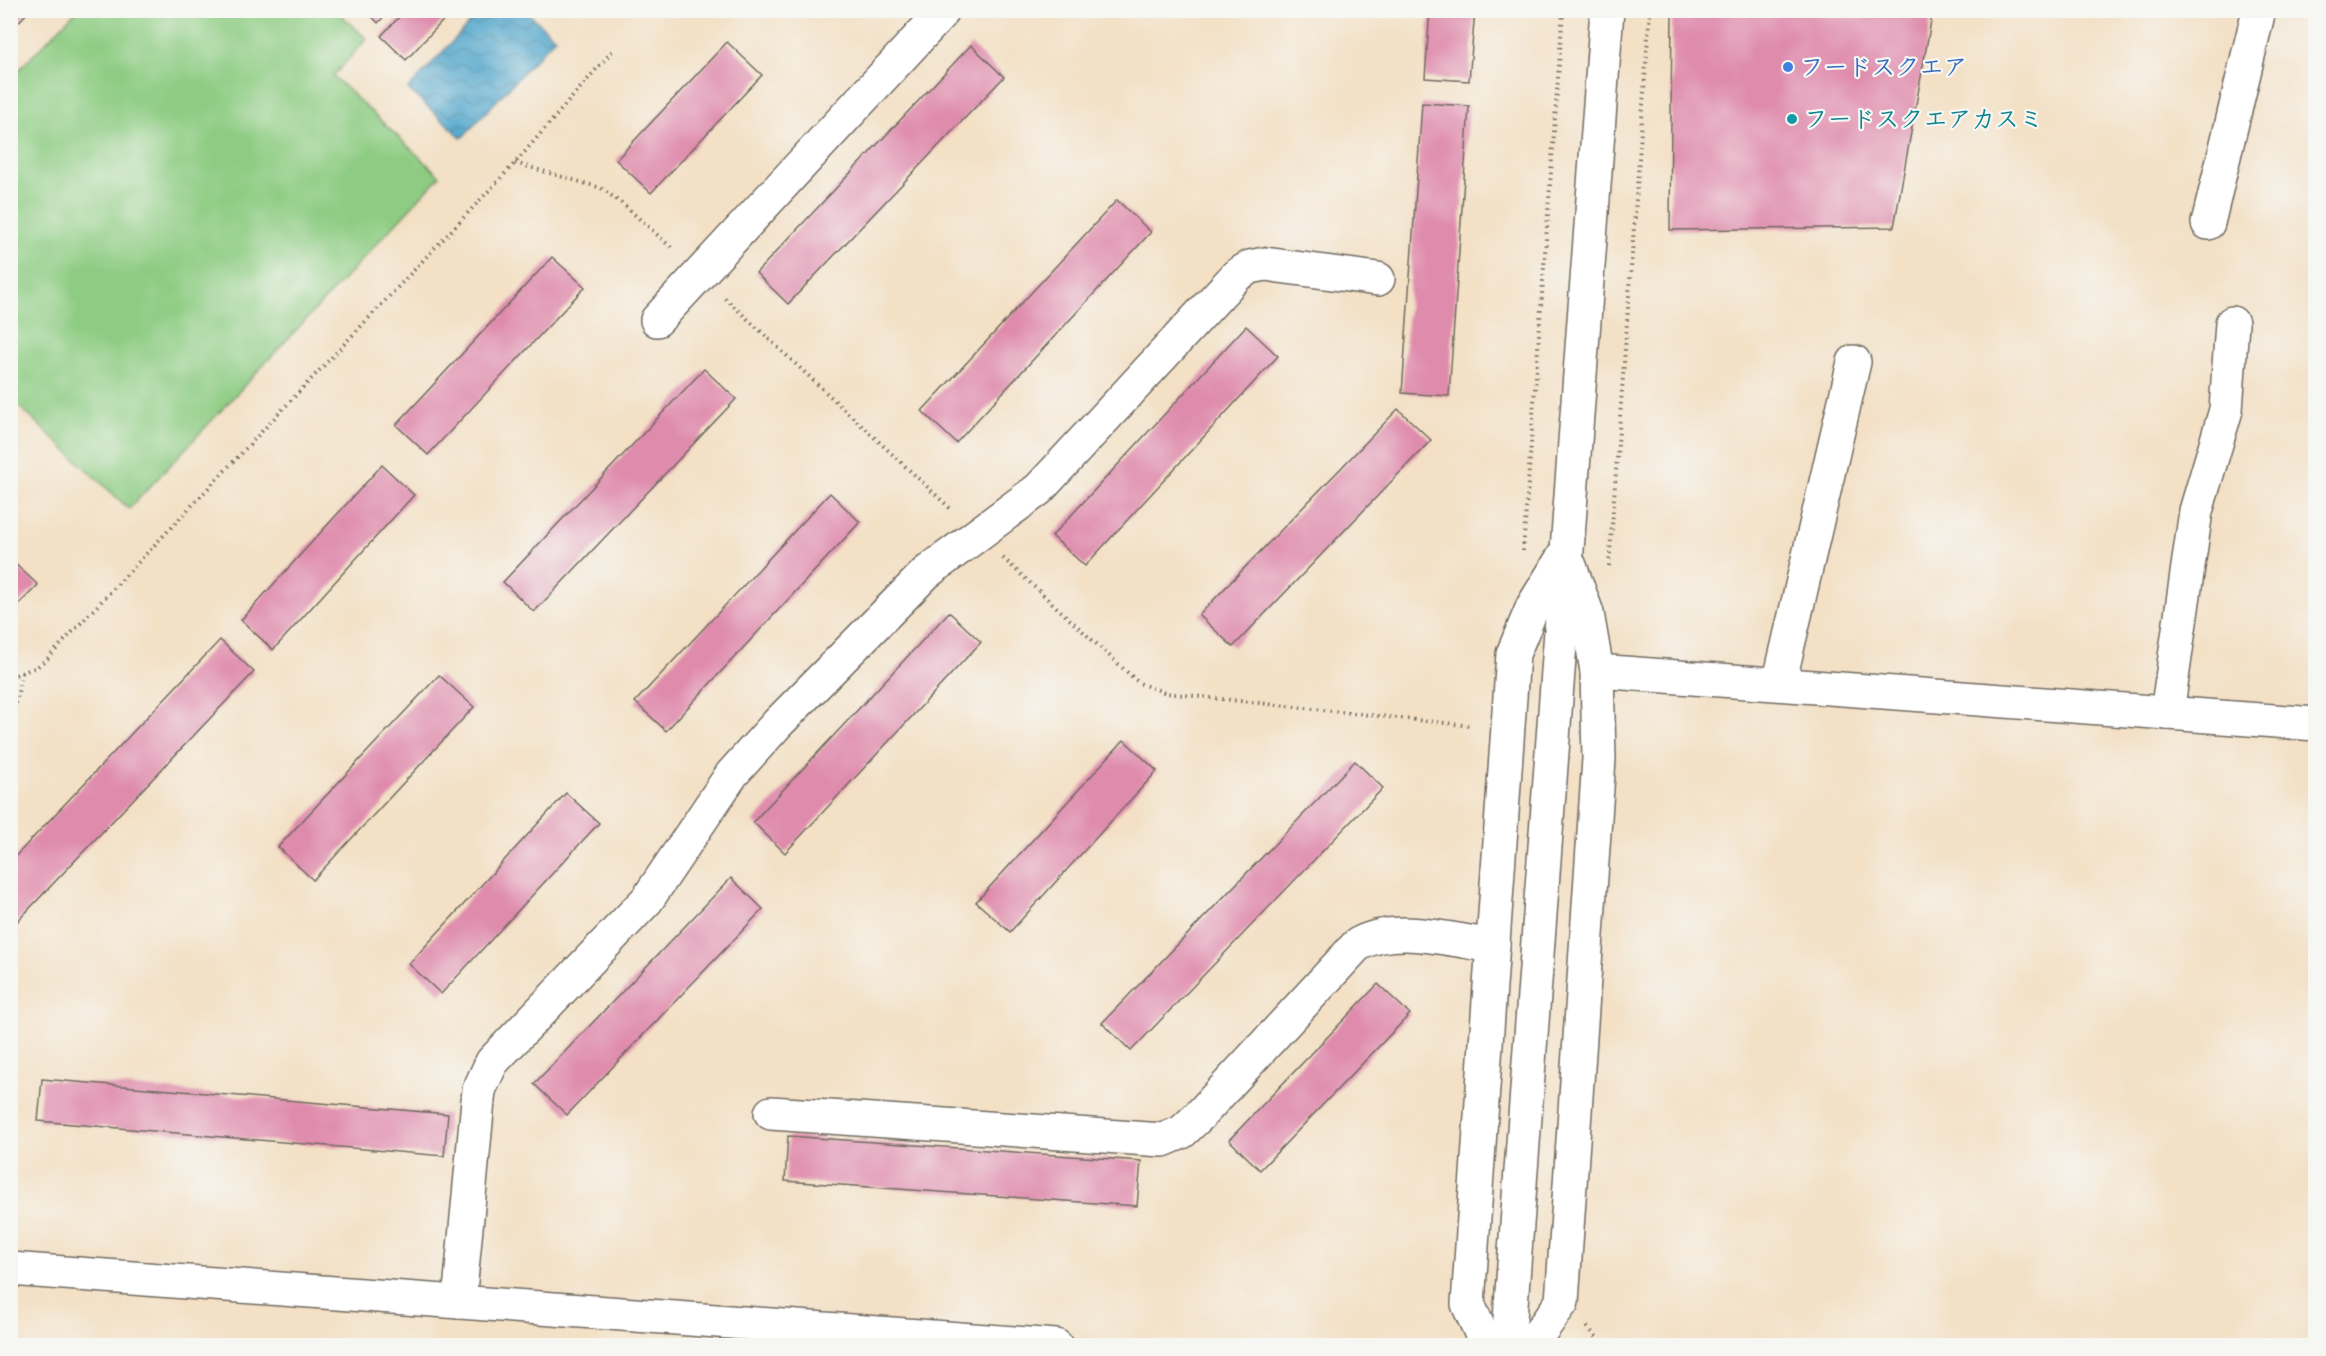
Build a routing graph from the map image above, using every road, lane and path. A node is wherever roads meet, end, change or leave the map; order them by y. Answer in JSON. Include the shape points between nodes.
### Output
{"nodes":[{"id":1,"x":942,"y":10,"type":"edge"},
{"id":2,"x":1563,"y":10,"type":"edge"},
{"id":3,"x":1607,"y":10,"type":"edge"},
{"id":4,"x":1650,"y":10,"type":"edge"},
{"id":5,"x":2259,"y":10,"type":"edge"},
{"id":6,"x":614,"y":49,"type":"dead end"},
{"id":7,"x":2208,"y":223,"type":"dead end"},
{"id":8,"x":1377,"y":279,"type":"dead end"},
{"id":9,"x":657,"y":320,"type":"dead end"},
{"id":10,"x":2232,"y":323,"type":"dead end"},
{"id":11,"x":1854,"y":362,"type":"dead end"},
{"id":12,"x":1565,"y":553,"type":"junction"},
{"id":13,"x":1522,"y":559,"type":"dead end"},
{"id":14,"x":1611,"y":575,"type":"dead end"},
{"id":15,"x":1597,"y":670,"type":"junction"},
{"id":16,"x":22,"y":673,"type":"junction"},
{"id":17,"x":10,"y":677,"type":"edge"},
{"id":18,"x":1779,"y":684,"type":"junction"},
{"id":19,"x":2167,"y":713,"type":"junction"},
{"id":20,"x":2316,"y":724,"type":"edge"},
{"id":21,"x":10,"y":733,"type":"edge"},
{"id":22,"x":1493,"y":946,"type":"junction"},
{"id":23,"x":771,"y":1113,"type":"dead end"},
{"id":24,"x":10,"y":1269,"type":"edge"},
{"id":25,"x":459,"y":1302,"type":"junction"},
{"id":26,"x":1056,"y":1346,"type":"edge"},
{"id":27,"x":1487,"y":1346,"type":"edge"},
{"id":28,"x":1508,"y":1346,"type":"edge"},
{"id":29,"x":1530,"y":1346,"type":"edge"}],
"edges":[{"from":1,"to":9,"type":"street"},
{"from":2,"to":13,"type":"path"},
{"from":3,"to":12,"type":"street"},
{"from":4,"to":14,"type":"path"},
{"from":5,"to":7,"type":"street"},
{"from":6,"to":16,"type":"path","via":[[515,163],[48,658]]},
{"from":8,"to":25,"type":"street","via":[[1266,264],[1237,275],[1039,489],[926,573],[747,757],[647,900],[492,1062],[479,1090]]},
{"from":10,"to":19,"type":"street","via":[[2226,410],[2196,511]]},
{"from":11,"to":18,"type":"street"},
{"from":12,"to":15,"type":"street","via":[[1587,613]]},
{"from":12,"to":22,"type":"street","via":[[1533,606],[1513,654]]},
{"from":12,"to":28,"type":"street"},
{"from":15,"to":18,"type":"street"},
{"from":15,"to":29,"type":"street","via":[[1599,759],[1562,1302]]},
{"from":16,"to":17,"type":"path"},
{"from":16,"to":21,"type":"path"},
{"from":18,"to":19,"type":"street"},
{"from":19,"to":20,"type":"street"},
{"from":22,"to":23,"type":"street","via":[[1402,934],[1369,938],[1357,945],[1199,1116],[1182,1132],[1163,1140]]},
{"from":22,"to":27,"type":"street","via":[[1468,1304]]},
{"from":24,"to":25,"type":"street"},
{"from":25,"to":26,"type":"street"}]}
